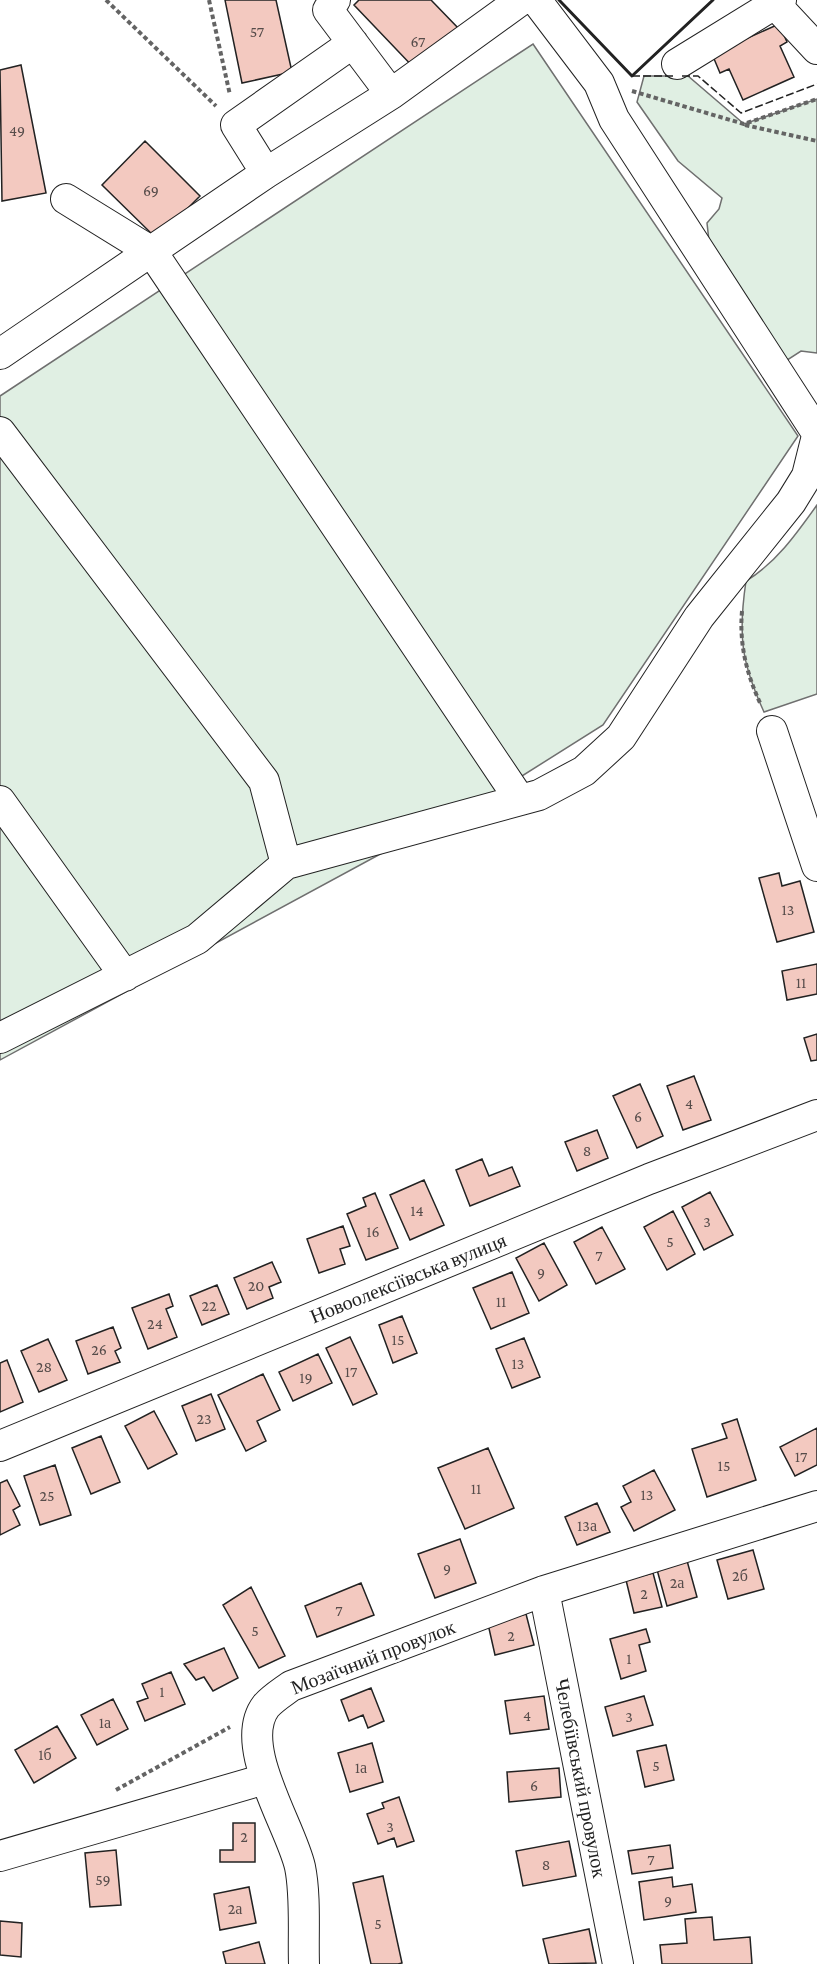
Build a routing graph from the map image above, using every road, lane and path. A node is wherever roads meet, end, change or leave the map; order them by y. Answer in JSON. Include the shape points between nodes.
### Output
{"nodes":[{"id":1,"x":106,"y":0,"type":"edge"},
{"id":2,"x":209,"y":0,"type":"edge"},
{"id":3,"x":335,"y":0,"type":"edge"},
{"id":4,"x":521,"y":0,"type":"edge"},
{"id":5,"x":536,"y":0,"type":"edge"},
{"id":6,"x":778,"y":3,"type":"edge"},
{"id":7,"x":353,"y":43,"type":"junction"},
{"id":8,"x":817,"y":49,"type":"edge"},
{"id":9,"x":677,"y":64,"type":"dead end"},
{"id":10,"x":599,"y":83,"type":"junction"},
{"id":11,"x":391,"y":94,"type":"junction"},
{"id":12,"x":817,"y":99,"type":"edge"},
{"id":13,"x":744,"y":124,"type":"junction"},
{"id":14,"x":236,"y":125,"type":"junction"},
{"id":15,"x":817,"y":141,"type":"edge"},
{"id":16,"x":266,"y":173,"type":"junction"},
{"id":17,"x":66,"y":199,"type":"dead end"},
{"id":18,"x":152,"y":252,"type":"junction"},
{"id":19,"x":0,"y":354,"type":"edge"},
{"id":20,"x":0,"y":432,"type":"edge"},
{"id":21,"x":817,"y":435,"type":"edge"},
{"id":22,"x":743,"y":603,"type":"dead end"},
{"id":23,"x":772,"y":731,"type":"joint"},
{"id":24,"x":520,"y":800,"type":"junction"},
{"id":25,"x":0,"y":801,"type":"edge"},
{"id":26,"x":286,"y":864,"type":"junction"},
{"id":27,"x":817,"y":866,"type":"edge"},
{"id":28,"x":125,"y":976,"type":"junction"},
{"id":29,"x":0,"y":1038,"type":"edge"},
{"id":30,"x":817,"y":1115,"type":"edge"},
{"id":31,"x":0,"y":1446,"type":"edge"},
{"id":32,"x":817,"y":1506,"type":"edge"},
{"id":33,"x":544,"y":1591,"type":"junction"},
{"id":34,"x":265,"y":1708,"type":"junction"},
{"id":35,"x":265,"y":1779,"type":"junction"},
{"id":36,"x":112,"y":1793,"type":"dead end"},
{"id":37,"x":0,"y":1856,"type":"edge"},
{"id":38,"x":304,"y":1964,"type":"edge"},
{"id":39,"x":618,"y":1964,"type":"edge"}],
"edges":[{"from":1,"to":14,"type":"path"},
{"from":2,"to":14,"type":"path"},
{"from":3,"to":7,"type":"street","via":[[328,10]]},
{"from":4,"to":11,"type":"street"},
{"from":5,"to":10,"type":"street"},
{"from":6,"to":8,"type":"street"},
{"from":6,"to":9,"type":"street"},
{"from":7,"to":11,"type":"street"},
{"from":7,"to":14,"type":"street"},
{"from":10,"to":13,"type":"path"},
{"from":10,"to":21,"type":"street","via":[[614,119]]},
{"from":11,"to":16,"type":"street"},
{"from":12,"to":13,"type":"path"},
{"from":13,"to":15,"type":"path"},
{"from":14,"to":16,"type":"street"},
{"from":16,"to":18,"type":"street"},
{"from":17,"to":18,"type":"street"},
{"from":18,"to":19,"type":"street"},
{"from":18,"to":24,"type":"street"},
{"from":20,"to":26,"type":"street","via":[[264,781]]},
{"from":21,"to":24,"type":"street","via":[[807,476],[791,502],[699,617],[621,737],[584,771],[539,795]]},
{"from":22,"to":23,"type":"path","via":[[742,652],[750,682]]},
{"from":23,"to":27,"type":"street"},
{"from":24,"to":26,"type":"street"},
{"from":25,"to":28,"type":"street"},
{"from":26,"to":28,"type":"street","via":[[197,939]]},
{"from":28,"to":29,"type":"street"},
{"from":30,"to":31,"type":"street","name":"Новоолексіївська вулиця","via":[[649,1179]]},
{"from":32,"to":33,"type":"street","name":"Мозаїчний провулок"},
{"from":33,"to":34,"type":"street","name":"Мозаїчний провулок","via":[[291,1686]]},
{"from":33,"to":39,"type":"street","name":"Челебіївський провулок"},
{"from":34,"to":35,"type":"street","via":[[257,1728]]},
{"from":34,"to":36,"type":"path"},
{"from":35,"to":37,"type":"street"},
{"from":35,"to":38,"type":"street","via":[[300,1869]]}]}
